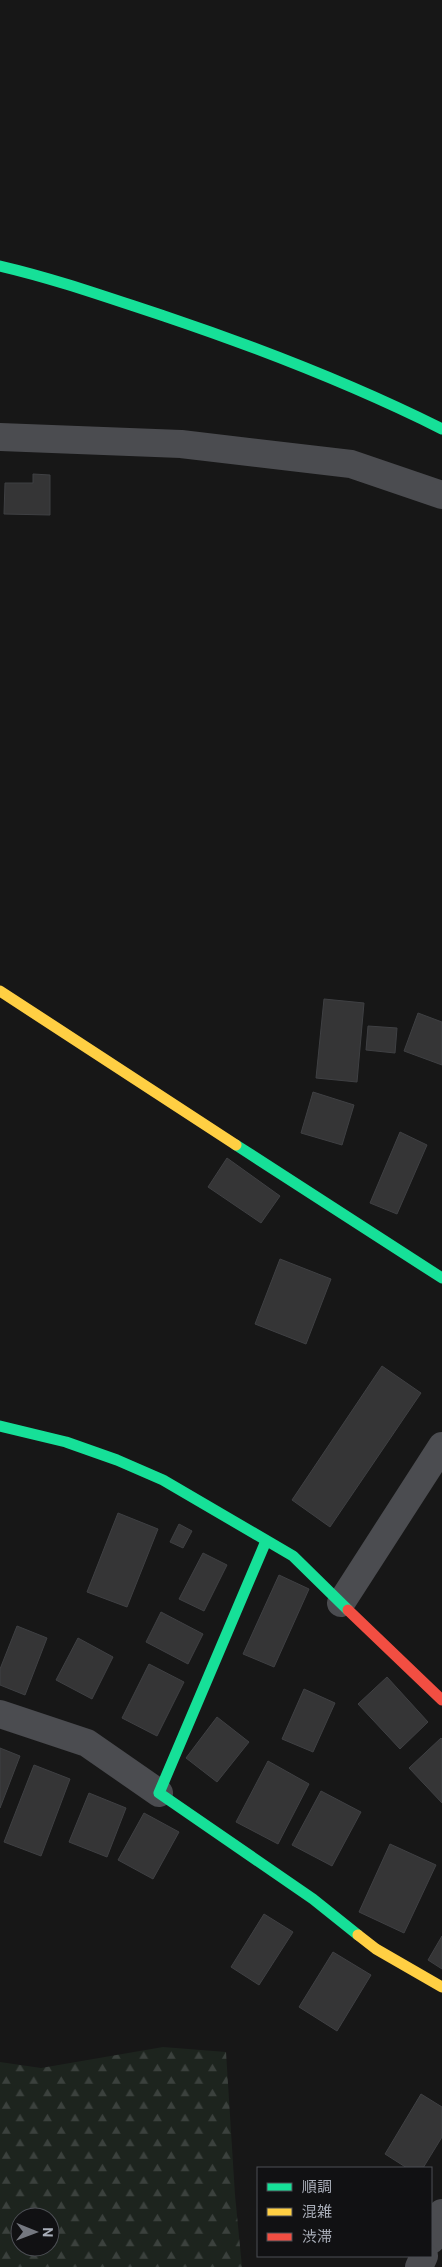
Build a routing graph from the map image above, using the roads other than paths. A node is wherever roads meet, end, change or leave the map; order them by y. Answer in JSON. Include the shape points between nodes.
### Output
{"nodes":[{"id":1,"x":0,"y":266,"type":"edge"},
{"id":2,"x":442,"y":430,"type":"edge"},
{"id":3,"x":0,"y":437,"type":"edge"},
{"id":4,"x":442,"y":495,"type":"edge"},
{"id":5,"x":0,"y":991,"type":"edge"},
{"id":6,"x":442,"y":1278,"type":"edge"},
{"id":7,"x":0,"y":1426,"type":"edge"},
{"id":8,"x":442,"y":1446,"type":"edge"},
{"id":9,"x":266,"y":1542,"type":"junction"},
{"id":10,"x":341,"y":1603,"type":"junction"},
{"id":11,"x":442,"y":1700,"type":"edge"},
{"id":12,"x":0,"y":1714,"type":"edge"},
{"id":13,"x":160,"y":1793,"type":"junction"},
{"id":14,"x":442,"y":1987,"type":"edge"},
{"id":15,"x":442,"y":2213,"type":"edge"},
{"id":16,"x":432,"y":2238,"type":"edge"}],
"edges":[{"from":1,"to":2,"type":"street","via":[[205,330],[324,375],[403,409]]},
{"from":3,"to":4,"type":"street","via":[[181,444],[351,464]]},
{"from":5,"to":6,"type":"street"},
{"from":7,"to":9,"type":"street","via":[[66,1442],[163,1480]]},
{"from":8,"to":10,"type":"street"},
{"from":9,"to":10,"type":"street","via":[[293,1556]]},
{"from":9,"to":13,"type":"street"},
{"from":10,"to":11,"type":"street"},
{"from":12,"to":13,"type":"street","via":[[87,1743]]},
{"from":13,"to":14,"type":"street","via":[[312,1899],[376,1949]]},
{"from":15,"to":16,"type":"street"}]}
